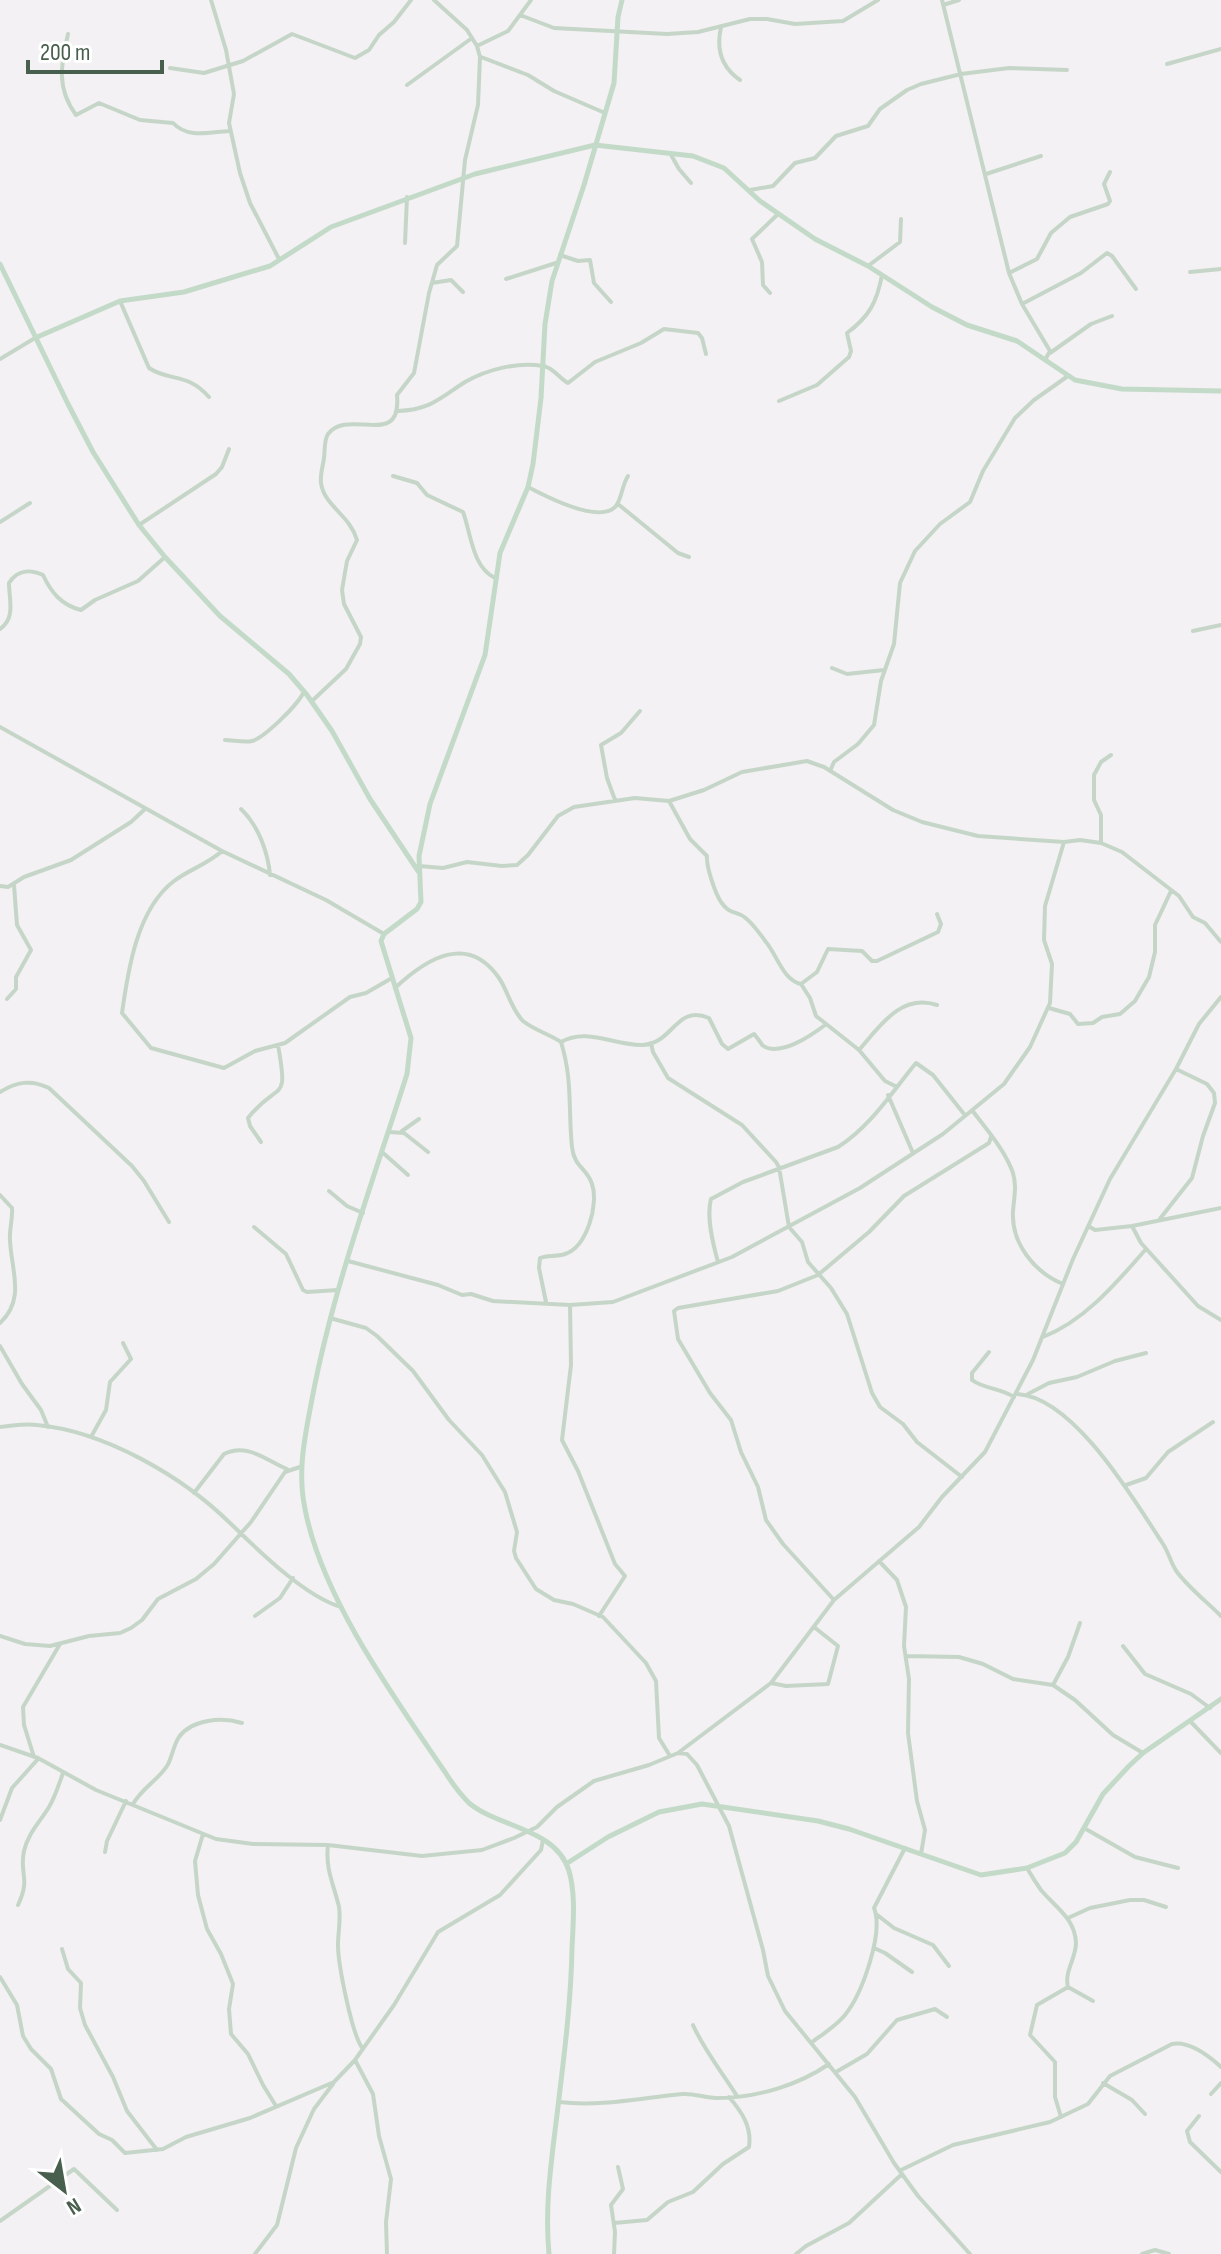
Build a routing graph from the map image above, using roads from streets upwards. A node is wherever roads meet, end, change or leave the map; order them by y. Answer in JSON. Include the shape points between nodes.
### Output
{"nodes":[{"id":1,"x":211,"y":0,"type":"edge"},
{"id":2,"x":411,"y":0,"type":"edge"},
{"id":3,"x":434,"y":0,"type":"edge"},
{"id":4,"x":531,"y":0,"type":"edge"},
{"id":5,"x":622,"y":0,"type":"edge"},
{"id":6,"x":878,"y":0,"type":"edge"},
{"id":7,"x":959,"y":0,"type":"edge"},
{"id":8,"x":943,"y":3,"type":"edge"},
{"id":9,"x":520,"y":15,"type":"junction"},
{"id":10,"x":721,"y":25,"type":"junction"},
{"id":11,"x":617,"y":30,"type":"junction"},
{"id":12,"x":68,"y":34,"type":"dead end"},
{"id":13,"x":472,"y":38,"type":"junction"},
{"id":14,"x":477,"y":46,"type":"junction"},
{"id":15,"x":1221,"y":49,"type":"edge"},
{"id":16,"x":480,"y":57,"type":"junction"},
{"id":17,"x":229,"y":64,"type":"junction"},
{"id":18,"x":1167,"y":64,"type":"dead end"},
{"id":19,"x":170,"y":68,"type":"dead end"},
{"id":20,"x":1067,"y":70,"type":"dead end"},
{"id":21,"x":961,"y":74,"type":"junction"},
{"id":22,"x":740,"y":80,"type":"dead end"},
{"id":23,"x":407,"y":85,"type":"dead end"},
{"id":24,"x":605,"y":113,"type":"junction"},
{"id":25,"x":229,"y":131,"type":"junction"},
{"id":26,"x":595,"y":145,"type":"junction"},
{"id":27,"x":670,"y":153,"type":"junction"},
{"id":28,"x":1041,"y":156,"type":"dead end"},
{"id":29,"x":1110,"y":172,"type":"dead end"},
{"id":30,"x":986,"y":175,"type":"junction"},
{"id":31,"x":463,"y":177,"type":"junction"},
{"id":32,"x":691,"y":183,"type":"dead end"},
{"id":33,"x":747,"y":191,"type":"junction"},
{"id":34,"x":407,"y":197,"type":"junction"},
{"id":35,"x":777,"y":215,"type":"junction"},
{"id":36,"x":901,"y":219,"type":"dead end"},
{"id":37,"x":405,"y":243,"type":"dead end"},
{"id":38,"x":559,"y":254,"type":"junction"},
{"id":39,"x":280,"y":262,"type":"junction"},
{"id":40,"x":556,"y":263,"type":"junction"},
{"id":41,"x":0,"y":264,"type":"edge"},
{"id":42,"x":868,"y":266,"type":"junction"},
{"id":43,"x":1221,"y":269,"type":"edge"},
{"id":44,"x":1190,"y":272,"type":"dead end"},
{"id":45,"x":1009,"y":273,"type":"junction"},
{"id":46,"x":882,"y":275,"type":"junction"},
{"id":47,"x":506,"y":279,"type":"dead end"},
{"id":48,"x":432,"y":283,"type":"junction"},
{"id":49,"x":1136,"y":289,"type":"dead end"},
{"id":50,"x":463,"y":292,"type":"dead end"},
{"id":51,"x":770,"y":293,"type":"dead end"},
{"id":52,"x":120,"y":301,"type":"junction"},
{"id":53,"x":611,"y":302,"type":"dead end"},
{"id":54,"x":1022,"y":304,"type":"junction"},
{"id":55,"x":1112,"y":316,"type":"dead end"},
{"id":56,"x":35,"y":338,"type":"junction"},
{"id":57,"x":1050,"y":353,"type":"junction"},
{"id":58,"x":706,"y":354,"type":"dead end"},
{"id":59,"x":0,"y":359,"type":"edge"},
{"id":60,"x":1045,"y":360,"type":"junction"},
{"id":61,"x":543,"y":366,"type":"junction"},
{"id":62,"x":1068,"y":376,"type":"junction"},
{"id":63,"x":1221,"y":391,"type":"edge"},
{"id":64,"x":209,"y":397,"type":"dead end"},
{"id":65,"x":779,"y":401,"type":"dead end"},
{"id":66,"x":398,"y":411,"type":"junction"},
{"id":67,"x":229,"y":449,"type":"dead end"},
{"id":68,"x":393,"y":476,"type":"dead end"},
{"id":69,"x":628,"y":476,"type":"dead end"},
{"id":70,"x":528,"y":487,"type":"junction"},
{"id":71,"x":30,"y":503,"type":"dead end"},
{"id":72,"x":618,"y":504,"type":"junction"},
{"id":73,"x":0,"y":522,"type":"edge"},
{"id":74,"x":139,"y":525,"type":"junction"},
{"id":75,"x":165,"y":557,"type":"junction"},
{"id":76,"x":689,"y":557,"type":"dead end"},
{"id":77,"x":495,"y":578,"type":"junction"},
{"id":78,"x":1221,"y":625,"type":"edge"},
{"id":79,"x":0,"y":629,"type":"edge"},
{"id":80,"x":1193,"y":631,"type":"dead end"},
{"id":81,"x":832,"y":668,"type":"dead end"},
{"id":82,"x":884,"y":670,"type":"junction"},
{"id":83,"x":304,"y":691,"type":"junction"},
{"id":84,"x":311,"y":700,"type":"junction"},
{"id":85,"x":294,"y":706,"type":"junction"},
{"id":86,"x":640,"y":711,"type":"dead end"},
{"id":87,"x":0,"y":727,"type":"edge"},
{"id":88,"x":225,"y":740,"type":"dead end"},
{"id":89,"x":1111,"y":755,"type":"dead end"},
{"id":90,"x":830,"y":771,"type":"junction"},
{"id":91,"x":615,"y":800,"type":"junction"},
{"id":92,"x":669,"y":801,"type":"junction"},
{"id":93,"x":145,"y":809,"type":"junction"},
{"id":94,"x":241,"y":809,"type":"dead end"},
{"id":95,"x":1064,"y":842,"type":"junction"},
{"id":96,"x":1101,"y":843,"type":"junction"},
{"id":97,"x":222,"y":851,"type":"junction"},
{"id":98,"x":419,"y":866,"type":"junction"},
{"id":99,"x":270,"y":875,"type":"junction"},
{"id":100,"x":420,"y":875,"type":"junction"},
{"id":101,"x":14,"y":885,"type":"junction"},
{"id":102,"x":0,"y":886,"type":"edge"},
{"id":103,"x":1171,"y":891,"type":"junction"},
{"id":104,"x":937,"y":914,"type":"dead end"},
{"id":105,"x":384,"y":934,"type":"junction"},
{"id":106,"x":1221,"y":942,"type":"edge"},
{"id":107,"x":392,"y":978,"type":"junction"},
{"id":108,"x":801,"y":984,"type":"junction"},
{"id":109,"x":395,"y":988,"type":"junction"},
{"id":110,"x":1221,"y":997,"type":"edge"},
{"id":111,"x":7,"y":999,"type":"dead end"},
{"id":112,"x":937,"y":1005,"type":"dead end"},
{"id":113,"x":1049,"y":1008,"type":"junction"},
{"id":114,"x":825,"y":1025,"type":"junction"},
{"id":115,"x":561,"y":1042,"type":"junction"},
{"id":116,"x":651,"y":1043,"type":"junction"},
{"id":117,"x":278,"y":1045,"type":"junction"},
{"id":118,"x":859,"y":1050,"type":"junction"},
{"id":119,"x":1176,"y":1069,"type":"junction"},
{"id":120,"x":897,"y":1087,"type":"junction"},
{"id":121,"x":0,"y":1092,"type":"edge"},
{"id":122,"x":888,"y":1095,"type":"junction"},
{"id":123,"x":971,"y":1109,"type":"junction"},
{"id":124,"x":964,"y":1114,"type":"junction"},
{"id":125,"x":419,"y":1119,"type":"dead end"},
{"id":126,"x":388,"y":1132,"type":"junction"},
{"id":127,"x":400,"y":1132,"type":"junction"},
{"id":128,"x":991,"y":1137,"type":"junction"},
{"id":129,"x":261,"y":1142,"type":"dead end"},
{"id":130,"x":382,"y":1152,"type":"junction"},
{"id":131,"x":428,"y":1152,"type":"dead end"},
{"id":132,"x":913,"y":1153,"type":"junction"},
{"id":133,"x":779,"y":1167,"type":"junction"},
{"id":134,"x":408,"y":1175,"type":"dead end"},
{"id":135,"x":329,"y":1191,"type":"dead end"},
{"id":136,"x":0,"y":1195,"type":"edge"},
{"id":137,"x":1221,"y":1208,"type":"edge"},
{"id":138,"x":363,"y":1213,"type":"junction"},
{"id":139,"x":1159,"y":1220,"type":"junction"},
{"id":140,"x":169,"y":1222,"type":"dead end"},
{"id":141,"x":1132,"y":1226,"type":"junction"},
{"id":142,"x":254,"y":1227,"type":"dead end"},
{"id":143,"x":789,"y":1227,"type":"junction"},
{"id":144,"x":1090,"y":1227,"type":"junction"},
{"id":145,"x":1146,"y":1249,"type":"junction"},
{"id":146,"x":348,"y":1261,"type":"junction"},
{"id":147,"x":718,"y":1262,"type":"junction"},
{"id":148,"x":818,"y":1275,"type":"junction"},
{"id":149,"x":1063,"y":1284,"type":"junction"},
{"id":150,"x":338,"y":1290,"type":"junction"},
{"id":151,"x":546,"y":1302,"type":"junction"},
{"id":152,"x":570,"y":1305,"type":"junction"},
{"id":153,"x":330,"y":1318,"type":"junction"},
{"id":154,"x":1221,"y":1320,"type":"edge"},
{"id":155,"x":0,"y":1323,"type":"edge"},
{"id":156,"x":1042,"y":1337,"type":"junction"},
{"id":157,"x":123,"y":1343,"type":"dead end"},
{"id":158,"x":0,"y":1346,"type":"edge"},
{"id":159,"x":989,"y":1352,"type":"dead end"},
{"id":160,"x":1146,"y":1353,"type":"dead end"},
{"id":161,"x":1026,"y":1395,"type":"junction"},
{"id":162,"x":1015,"y":1396,"type":"junction"},
{"id":163,"x":1213,"y":1422,"type":"dead end"},
{"id":164,"x":0,"y":1427,"type":"edge"},
{"id":165,"x":48,"y":1427,"type":"junction"},
{"id":166,"x":91,"y":1437,"type":"junction"},
{"id":167,"x":300,"y":1467,"type":"junction"},
{"id":168,"x":289,"y":1469,"type":"junction"},
{"id":169,"x":962,"y":1477,"type":"junction"},
{"id":170,"x":1125,"y":1485,"type":"junction"},
{"id":171,"x":194,"y":1493,"type":"junction"},
{"id":172,"x":241,"y":1534,"type":"junction"},
{"id":173,"x":879,"y":1561,"type":"junction"},
{"id":174,"x":293,"y":1578,"type":"junction"},
{"id":175,"x":834,"y":1600,"type":"junction"},
{"id":176,"x":343,"y":1608,"type":"junction"},
{"id":177,"x":255,"y":1616,"type":"dead end"},
{"id":178,"x":599,"y":1616,"type":"junction"},
{"id":179,"x":1221,"y":1616,"type":"edge"},
{"id":180,"x":1080,"y":1623,"type":"dead end"},
{"id":181,"x":814,"y":1627,"type":"junction"},
{"id":182,"x":0,"y":1636,"type":"edge"},
{"id":183,"x":60,"y":1644,"type":"junction"},
{"id":184,"x":1123,"y":1646,"type":"dead end"},
{"id":185,"x":905,"y":1656,"type":"junction"},
{"id":186,"x":771,"y":1683,"type":"junction"},
{"id":187,"x":1053,"y":1685,"type":"junction"},
{"id":188,"x":1221,"y":1699,"type":"edge"},
{"id":189,"x":1210,"y":1708,"type":"junction"},
{"id":190,"x":1190,"y":1721,"type":"junction"},
{"id":191,"x":242,"y":1723,"type":"dead end"},
{"id":192,"x":0,"y":1745,"type":"edge"},
{"id":193,"x":678,"y":1753,"type":"junction"},
{"id":194,"x":1143,"y":1753,"type":"junction"},
{"id":195,"x":1221,"y":1753,"type":"edge"},
{"id":196,"x":670,"y":1756,"type":"junction"},
{"id":197,"x":36,"y":1757,"type":"junction"},
{"id":198,"x":63,"y":1773,"type":"junction"},
{"id":199,"x":126,"y":1801,"type":"junction"},
{"id":200,"x":133,"y":1804,"type":"junction"},
{"id":201,"x":717,"y":1805,"type":"junction"},
{"id":202,"x":0,"y":1820,"type":"edge"},
{"id":203,"x":1084,"y":1828,"type":"junction"},
{"id":204,"x":529,"y":1831,"type":"junction"},
{"id":205,"x":203,"y":1834,"type":"junction"},
{"id":206,"x":543,"y":1840,"type":"junction"},
{"id":207,"x":328,"y":1845,"type":"junction"},
{"id":208,"x":905,"y":1848,"type":"junction"},
{"id":209,"x":105,"y":1852,"type":"dead end"},
{"id":210,"x":921,"y":1854,"type":"junction"},
{"id":211,"x":566,"y":1864,"type":"junction"},
{"id":212,"x":1027,"y":1868,"type":"junction"},
{"id":213,"x":1178,"y":1868,"type":"dead end"},
{"id":214,"x":18,"y":1905,"type":"dead end"},
{"id":215,"x":1166,"y":1907,"type":"dead end"},
{"id":216,"x":1067,"y":1918,"type":"junction"},
{"id":217,"x":879,"y":1919,"type":"junction"},
{"id":218,"x":874,"y":1948,"type":"junction"},
{"id":219,"x":62,"y":1949,"type":"dead end"},
{"id":220,"x":949,"y":1966,"type":"dead end"},
{"id":221,"x":912,"y":1972,"type":"dead end"},
{"id":222,"x":0,"y":1977,"type":"edge"},
{"id":223,"x":1068,"y":1987,"type":"junction"},
{"id":224,"x":1093,"y":2001,"type":"dead end"},
{"id":225,"x":947,"y":2017,"type":"dead end"},
{"id":226,"x":693,"y":2025,"type":"dead end"},
{"id":227,"x":811,"y":2043,"type":"junction"},
{"id":228,"x":363,"y":2049,"type":"junction"},
{"id":229,"x":355,"y":2060,"type":"junction"},
{"id":230,"x":829,"y":2064,"type":"junction"},
{"id":231,"x":1221,"y":2067,"type":"edge"},
{"id":232,"x":836,"y":2072,"type":"junction"},
{"id":233,"x":334,"y":2082,"type":"junction"},
{"id":234,"x":1103,"y":2083,"type":"junction"},
{"id":235,"x":1221,"y":2083,"type":"edge"},
{"id":236,"x":1211,"y":2094,"type":"dead end"},
{"id":237,"x":737,"y":2096,"type":"junction"},
{"id":238,"x":729,"y":2097,"type":"junction"},
{"id":239,"x":559,"y":2102,"type":"junction"},
{"id":240,"x":276,"y":2106,"type":"junction"},
{"id":241,"x":1145,"y":2114,"type":"dead end"},
{"id":242,"x":1199,"y":2116,"type":"dead end"},
{"id":243,"x":1061,"y":2117,"type":"junction"},
{"id":244,"x":157,"y":2150,"type":"junction"},
{"id":245,"x":618,"y":2167,"type":"dead end"},
{"id":246,"x":901,"y":2172,"type":"junction"},
{"id":247,"x":1221,"y":2172,"type":"edge"},
{"id":248,"x":117,"y":2210,"type":"dead end"},
{"id":249,"x":0,"y":2221,"type":"edge"},
{"id":250,"x":614,"y":2223,"type":"junction"},
{"id":251,"x":255,"y":2254,"type":"edge"},
{"id":252,"x":387,"y":2254,"type":"edge"},
{"id":253,"x":549,"y":2254,"type":"edge"},
{"id":254,"x":614,"y":2254,"type":"edge"},
{"id":255,"x":796,"y":2254,"type":"edge"},
{"id":256,"x":970,"y":2254,"type":"edge"},
{"id":257,"x":1142,"y":2254,"type":"edge"},
{"id":258,"x":1169,"y":2254,"type":"edge"}],
"edges":[{"from":1,"to":17,"type":"street"},
{"from":2,"to":17,"type":"street","via":[[369,50],[355,58],[292,34]]},
{"from":3,"to":13,"type":"street"},
{"from":4,"to":9,"type":"street"},
{"from":5,"to":11,"type":"street"},
{"from":6,"to":10,"type":"street","via":[[843,21],[795,24],[759,19]]},
{"from":7,"to":8,"type":"street"},
{"from":8,"to":21,"type":"street"},
{"from":9,"to":11,"type":"street","via":[[554,28]]},
{"from":9,"to":14,"type":"street","via":[[501,36]]},
{"from":10,"to":11,"type":"street","via":[[661,34]]},
{"from":10,"to":22,"type":"street","via":[[720,53]]},
{"from":11,"to":24,"type":"street","via":[[614,83]]},
{"from":12,"to":25,"type":"street","via":[[59,77],[76,115],[99,103],[140,120],[173,123],[189,133]]},
{"from":13,"to":14,"type":"street"},
{"from":13,"to":23,"type":"street"},
{"from":14,"to":16,"type":"street"},
{"from":15,"to":18,"type":"street"},
{"from":16,"to":24,"type":"street"},
{"from":16,"to":31,"type":"street","via":[[478,105]]},
{"from":17,"to":19,"type":"street","via":[[204,73]]},
{"from":17,"to":25,"type":"street","via":[[234,94]]},
{"from":20,"to":21,"type":"street","via":[[1009,68]]},
{"from":21,"to":30,"type":"street"},
{"from":21,"to":33,"type":"street","via":[[907,90],[880,109],[868,126],[836,136],[815,158],[789,167],[773,186]]},
{"from":24,"to":26,"type":"street"},
{"from":25,"to":39,"type":"street","via":[[244,188]]},
{"from":26,"to":27,"type":"street"},
{"from":26,"to":31,"type":"street"},
{"from":26,"to":38,"type":"street"},
{"from":27,"to":32,"type":"street"},
{"from":27,"to":33,"type":"street","via":[[709,160]]},
{"from":28,"to":30,"type":"street"},
{"from":29,"to":45,"type":"street","via":[[1104,184],[1108,204],[1070,217],[1051,233],[1037,259]]},
{"from":30,"to":45,"type":"street"},
{"from":31,"to":34,"type":"street"},
{"from":31,"to":48,"type":"street","via":[[457,246],[439,261]]},
{"from":33,"to":35,"type":"street"},
{"from":34,"to":37,"type":"street"},
{"from":34,"to":39,"type":"street","via":[[331,227]]},
{"from":35,"to":42,"type":"street"},
{"from":35,"to":51,"type":"street","via":[[752,239],[762,262],[764,288]]},
{"from":36,"to":42,"type":"street","via":[[900,242]]},
{"from":38,"to":40,"type":"street"},
{"from":38,"to":53,"type":"street","via":[[590,260],[594,282]]},
{"from":39,"to":52,"type":"street","via":[[184,292]]},
{"from":40,"to":47,"type":"street"},
{"from":40,"to":61,"type":"street"},
{"from":41,"to":56,"type":"street"},
{"from":42,"to":46,"type":"street"},
{"from":43,"to":44,"type":"street"},
{"from":45,"to":54,"type":"street"},
{"from":46,"to":60,"type":"street","via":[[932,307],[1017,341]]},
{"from":46,"to":65,"type":"street","via":[[869,313],[847,333],[849,357],[817,385]]},
{"from":48,"to":50,"type":"street","via":[[451,280]]},
{"from":48,"to":66,"type":"street","via":[[414,373],[397,395]]},
{"from":49,"to":54,"type":"street","via":[[1107,253]]},
{"from":52,"to":56,"type":"street"},
{"from":52,"to":64,"type":"street","via":[[149,368],[196,384]]},
{"from":54,"to":57,"type":"street"},
{"from":55,"to":57,"type":"street"},
{"from":56,"to":59,"type":"street"},
{"from":56,"to":74,"type":"street","via":[[93,452]]},
{"from":57,"to":60,"type":"street"},
{"from":58,"to":61,"type":"street","via":[[698,333],[668,328],[595,362],[568,383]]},
{"from":60,"to":62,"type":"street"},
{"from":61,"to":66,"type":"street","via":[[496,369],[433,405]]},
{"from":61,"to":70,"type":"street"},
{"from":62,"to":63,"type":"street","via":[[1122,389]]},
{"from":62,"to":82,"type":"street","via":[[1015,418],[970,502],[915,551],[900,583],[894,644]]},
{"from":66,"to":84,"type":"street","via":[[375,426],[340,425],[325,440],[323,489],[352,524],[357,540],[342,590],[361,637],[346,669]]},
{"from":67,"to":74,"type":"street","via":[[216,474]]},
{"from":68,"to":77,"type":"street","via":[[417,483],[427,495],[463,512],[472,546]]},
{"from":69,"to":72,"type":"street"},
{"from":70,"to":72,"type":"street","via":[[590,512]]},
{"from":70,"to":77,"type":"street","via":[[504,541]]},
{"from":71,"to":73,"type":"street"},
{"from":72,"to":76,"type":"street"},
{"from":74,"to":75,"type":"street"},
{"from":75,"to":79,"type":"street","via":[[138,581],[81,610],[53,593],[43,575],[20,573],[9,583],[10,613]]},
{"from":75,"to":83,"type":"street","via":[[220,616]]},
{"from":77,"to":98,"type":"street","via":[[485,655],[430,804]]},
{"from":78,"to":80,"type":"street"},
{"from":81,"to":82,"type":"street","via":[[847,674]]},
{"from":82,"to":90,"type":"street","via":[[872,730]]},
{"from":83,"to":84,"type":"street"},
{"from":83,"to":85,"type":"street"},
{"from":84,"to":85,"type":"street"},
{"from":84,"to":100,"type":"street"},
{"from":85,"to":88,"type":"street","via":[[256,739]]},
{"from":86,"to":91,"type":"street","via":[[621,733],[601,745]]},
{"from":87,"to":93,"type":"street"},
{"from":89,"to":96,"type":"street","via":[[1094,775]]},
{"from":90,"to":92,"type":"street","via":[[807,761],[760,768]]},
{"from":90,"to":95,"type":"street","via":[[922,822],[988,837]]},
{"from":91,"to":92,"type":"street"},
{"from":91,"to":98,"type":"street","via":[[565,811],[517,865]]},
{"from":92,"to":108,"type":"street","via":[[690,839],[707,856],[723,905],[742,916]]},
{"from":93,"to":97,"type":"street"},
{"from":93,"to":101,"type":"street","via":[[79,856]]},
{"from":94,"to":99,"type":"street","via":[[255,825]]},
{"from":95,"to":96,"type":"street"},
{"from":95,"to":113,"type":"street","via":[[1045,906],[1044,940],[1052,964]]},
{"from":96,"to":103,"type":"street","via":[[1122,852]]},
{"from":97,"to":99,"type":"street"},
{"from":97,"to":117,"type":"street","via":[[174,881],[147,915],[122,1013],[151,1048],[218,1068]]},
{"from":98,"to":100,"type":"street"},
{"from":99,"to":105,"type":"street"},
{"from":100,"to":105,"type":"street","via":[[417,909]]},
{"from":101,"to":102,"type":"street"},
{"from":101,"to":111,"type":"street","via":[[17,925],[31,950]]},
{"from":103,"to":106,"type":"street"},
{"from":103,"to":113,"type":"street","via":[[1155,925],[1149,977],[1131,1007],[1078,1024],[1070,1014]]},
{"from":104,"to":108,"type":"street","via":[[938,932],[877,961],[862,951],[828,949],[817,972]]},
{"from":105,"to":107,"type":"street","via":[[382,949]]},
{"from":107,"to":109,"type":"street"},
{"from":107,"to":117,"type":"street","via":[[350,997]]},
{"from":108,"to":114,"type":"street"},
{"from":109,"to":115,"type":"street","via":[[430,960],[471,953],[500,979],[522,1020]]},
{"from":109,"to":126,"type":"street","via":[[411,1051]]},
{"from":110,"to":119,"type":"street","via":[[1199,1024]]},
{"from":112,"to":118,"type":"street","via":[[923,1001],[903,1006]]},
{"from":113,"to":123,"type":"street","via":[[1010,1078]]},
{"from":114,"to":116,"type":"street","via":[[781,1048],[762,1045],[754,1034],[728,1049],[709,1018],[694,1014]]},
{"from":114,"to":118,"type":"street"},
{"from":115,"to":116,"type":"street","via":[[576,1036]]},
{"from":115,"to":151,"type":"street","via":[[570,1076],[573,1159],[594,1193],[587,1230],[576,1247],[564,1255],[540,1258]]},
{"from":116,"to":133,"type":"street","via":[[668,1078],[751,1133]]},
{"from":117,"to":129,"type":"street","via":[[282,1087],[248,1118]]},
{"from":118,"to":120,"type":"street","via":[[885,1081]]},
{"from":119,"to":139,"type":"street","via":[[1207,1084],[1215,1103],[1192,1178]]},
{"from":119,"to":144,"type":"street","via":[[1110,1179]]},
{"from":120,"to":122,"type":"street"},
{"from":120,"to":124,"type":"street","via":[[916,1063],[933,1075]]},
{"from":121,"to":140,"type":"street","via":[[27,1082],[49,1088],[132,1166]]},
{"from":122,"to":132,"type":"street"},
{"from":122,"to":133,"type":"street","via":[[849,1141]]},
{"from":123,"to":124,"type":"street"},
{"from":123,"to":128,"type":"street"},
{"from":124,"to":132,"type":"street"},
{"from":125,"to":127,"type":"street"},
{"from":126,"to":127,"type":"street"},
{"from":126,"to":130,"type":"street"},
{"from":127,"to":131,"type":"street"},
{"from":128,"to":148,"type":"street","via":[[896,1203]]},
{"from":128,"to":149,"type":"street","via":[[1014,1178],[1014,1225],[1020,1243],[1034,1266]]},
{"from":130,"to":134,"type":"street"},
{"from":130,"to":138,"type":"street"},
{"from":132,"to":143,"type":"street"},
{"from":133,"to":143,"type":"street"},
{"from":133,"to":147,"type":"street","via":[[709,1202]]},
{"from":135,"to":138,"type":"street"},
{"from":136,"to":155,"type":"street","via":[[12,1208],[16,1291],[12,1309]]},
{"from":137,"to":139,"type":"street"},
{"from":138,"to":146,"type":"street"},
{"from":139,"to":141,"type":"street"},
{"from":141,"to":144,"type":"street"},
{"from":141,"to":145,"type":"street"},
{"from":142,"to":150,"type":"street","via":[[286,1254],[303,1290]]},
{"from":143,"to":147,"type":"street"},
{"from":143,"to":148,"type":"street"},
{"from":144,"to":149,"type":"street"},
{"from":145,"to":154,"type":"street","via":[[1198,1306]]},
{"from":145,"to":156,"type":"street","via":[[1108,1292],[1063,1328]]},
{"from":146,"to":150,"type":"street"},
{"from":146,"to":151,"type":"street","via":[[462,1295]]},
{"from":147,"to":152,"type":"street","via":[[628,1299]]},
{"from":148,"to":169,"type":"street","via":[[847,1314],[880,1407]]},
{"from":148,"to":175,"type":"street","via":[[778,1291],[678,1308],[674,1318],[682,1348],[731,1420],[766,1520]]},
{"from":149,"to":156,"type":"street"},
{"from":150,"to":153,"type":"street"},
{"from":151,"to":152,"type":"street"},
{"from":152,"to":178,"type":"street","via":[[571,1365],[562,1440],[615,1564],[625,1576]]},
{"from":153,"to":167,"type":"street"},
{"from":153,"to":178,"type":"street","via":[[377,1336],[482,1455],[505,1492],[517,1532],[516,1558],[536,1589]]},
{"from":156,"to":162,"type":"street"},
{"from":157,"to":166,"type":"street","via":[[131,1359],[109,1384],[106,1410]]},
{"from":158,"to":165,"type":"street"},
{"from":159,"to":162,"type":"street","via":[[972,1380]]},
{"from":160,"to":161,"type":"street"},
{"from":161,"to":162,"type":"street"},
{"from":161,"to":170,"type":"street","via":[[1069,1419]]},
{"from":162,"to":169,"type":"street","via":[[985,1452]]},
{"from":163,"to":170,"type":"street","via":[[1168,1452],[1146,1478]]},
{"from":164,"to":165,"type":"street"},
{"from":165,"to":166,"type":"street"},
{"from":166,"to":171,"type":"street","via":[[129,1453]]},
{"from":167,"to":168,"type":"street"},
{"from":167,"to":176,"type":"street","via":[[313,1539]]},
{"from":168,"to":171,"type":"street","via":[[255,1453],[231,1450]]},
{"from":168,"to":172,"type":"street"},
{"from":169,"to":173,"type":"street","via":[[919,1527]]},
{"from":170,"to":179,"type":"street","via":[[1176,1570]]},
{"from":171,"to":172,"type":"street"},
{"from":172,"to":174,"type":"street"},
{"from":172,"to":183,"type":"street","via":[[206,1571],[154,1602],[138,1624],[120,1633]]},
{"from":173,"to":175,"type":"street"},
{"from":173,"to":185,"type":"street","via":[[897,1580],[906,1607]]},
{"from":174,"to":176,"type":"street"},
{"from":174,"to":177,"type":"street","via":[[280,1598]]},
{"from":175,"to":181,"type":"street"},
{"from":176,"to":204,"type":"street","via":[[459,1792],[487,1814]]},
{"from":178,"to":196,"type":"street","via":[[652,1671],[659,1738]]},
{"from":180,"to":187,"type":"street"},
{"from":181,"to":186,"type":"street"},
{"from":181,"to":186,"type":"street","via":[[838,1646],[830,1682],[799,1687]]},
{"from":182,"to":183,"type":"street","via":[[25,1644]]},
{"from":183,"to":197,"type":"street","via":[[23,1707]]},
{"from":184,"to":189,"type":"street","via":[[1145,1674]]},
{"from":185,"to":187,"type":"street","via":[[959,1657],[1013,1679]]},
{"from":185,"to":210,"type":"street","via":[[910,1754],[925,1830]]},
{"from":186,"to":193,"type":"street"},
{"from":187,"to":194,"type":"street"},
{"from":188,"to":189,"type":"street"},
{"from":189,"to":190,"type":"street"},
{"from":190,"to":194,"type":"street"},
{"from":190,"to":195,"type":"street"},
{"from":191,"to":200,"type":"street","via":[[190,1726],[177,1740],[167,1766]]},
{"from":192,"to":197,"type":"street"},
{"from":193,"to":196,"type":"street"},
{"from":193,"to":201,"type":"street","via":[[692,1758]]},
{"from":194,"to":203,"type":"street","via":[[1103,1794]]},
{"from":196,"to":204,"type":"street","via":[[594,1781]]},
{"from":197,"to":198,"type":"street"},
{"from":197,"to":202,"type":"street","via":[[12,1788]]},
{"from":198,"to":199,"type":"street"},
{"from":198,"to":214,"type":"street","via":[[24,1849],[26,1885]]},
{"from":199,"to":200,"type":"street"},
{"from":199,"to":209,"type":"street"},
{"from":200,"to":205,"type":"street"},
{"from":201,"to":208,"type":"street","via":[[818,1821]]},
{"from":201,"to":211,"type":"street","via":[[659,1812]]},
{"from":201,"to":227,"type":"street","via":[[729,1826],[774,1992]]},
{"from":203,"to":212,"type":"street","via":[[1065,1853]]},
{"from":203,"to":213,"type":"street","via":[[1135,1857]]},
{"from":204,"to":206,"type":"street"},
{"from":204,"to":207,"type":"street","via":[[482,1850],[453,1854],[422,1856]]},
{"from":205,"to":207,"type":"street","via":[[253,1844]]},
{"from":205,"to":240,"type":"street","via":[[195,1861],[198,1895],[207,1929],[233,1984],[231,2034]]},
{"from":206,"to":211,"type":"street"},
{"from":206,"to":228,"type":"street","via":[[541,1850],[500,1895],[438,1932]]},
{"from":207,"to":228,"type":"street","via":[[326,1866],[340,1915],[340,1968]]},
{"from":208,"to":210,"type":"street"},
{"from":208,"to":217,"type":"street","via":[[875,1906]]},
{"from":210,"to":212,"type":"street","via":[[981,1875]]},
{"from":211,"to":239,"type":"street","via":[[572,1887],[572,1985]]},
{"from":212,"to":216,"type":"street"},
{"from":215,"to":216,"type":"street","via":[[1130,1900]]},
{"from":216,"to":223,"type":"street","via":[[1076,1941]]},
{"from":217,"to":218,"type":"street"},
{"from":217,"to":220,"type":"street","via":[[933,1945]]},
{"from":218,"to":221,"type":"street"},
{"from":218,"to":227,"type":"street","via":[[845,2015]]},
{"from":219,"to":244,"type":"street","via":[[68,1969],[81,1983],[85,2025],[127,2111]]},
{"from":222,"to":244,"type":"street","via":[[17,2005],[26,2044],[51,2069],[66,2105],[125,2153]]},
{"from":223,"to":224,"type":"street"},
{"from":223,"to":243,"type":"street","via":[[1037,2005],[1030,2035],[1054,2060]]},
{"from":225,"to":232,"type":"street","via":[[935,2009],[897,2020],[867,2054]]},
{"from":226,"to":237,"type":"street"},
{"from":227,"to":230,"type":"street"},
{"from":228,"to":229,"type":"street"},
{"from":229,"to":233,"type":"street"},
{"from":229,"to":252,"type":"street","via":[[373,2094],[391,2179]]},
{"from":230,"to":232,"type":"street"},
{"from":230,"to":237,"type":"street","via":[[794,2082]]},
{"from":231,"to":234,"type":"street","via":[[1176,2043]]},
{"from":232,"to":246,"type":"street"},
{"from":233,"to":240,"type":"street"},
{"from":233,"to":251,"type":"street","via":[[296,2148],[277,2225]]},
{"from":234,"to":241,"type":"street"},
{"from":234,"to":243,"type":"street","via":[[1088,2104]]},
{"from":235,"to":236,"type":"street"},
{"from":237,"to":238,"type":"street"},
{"from":238,"to":239,"type":"street","via":[[684,2094],[595,2104]]},
{"from":238,"to":250,"type":"street","via":[[745,2118],[749,2147],[701,2187],[668,2202],[647,2220]]},
{"from":239,"to":253,"type":"street","via":[[548,2189]]},
{"from":240,"to":244,"type":"street"},
{"from":242,"to":247,"type":"street","via":[[1187,2131],[1190,2142]]},
{"from":243,"to":246,"type":"street","via":[[953,2145]]},
{"from":245,"to":250,"type":"street","via":[[623,2189],[611,2205]]},
{"from":246,"to":255,"type":"street","via":[[849,2223]]},
{"from":246,"to":256,"type":"street"},
{"from":248,"to":249,"type":"street","via":[[74,2169]]},
{"from":250,"to":254,"type":"street"},
{"from":257,"to":258,"type":"street"}]}
